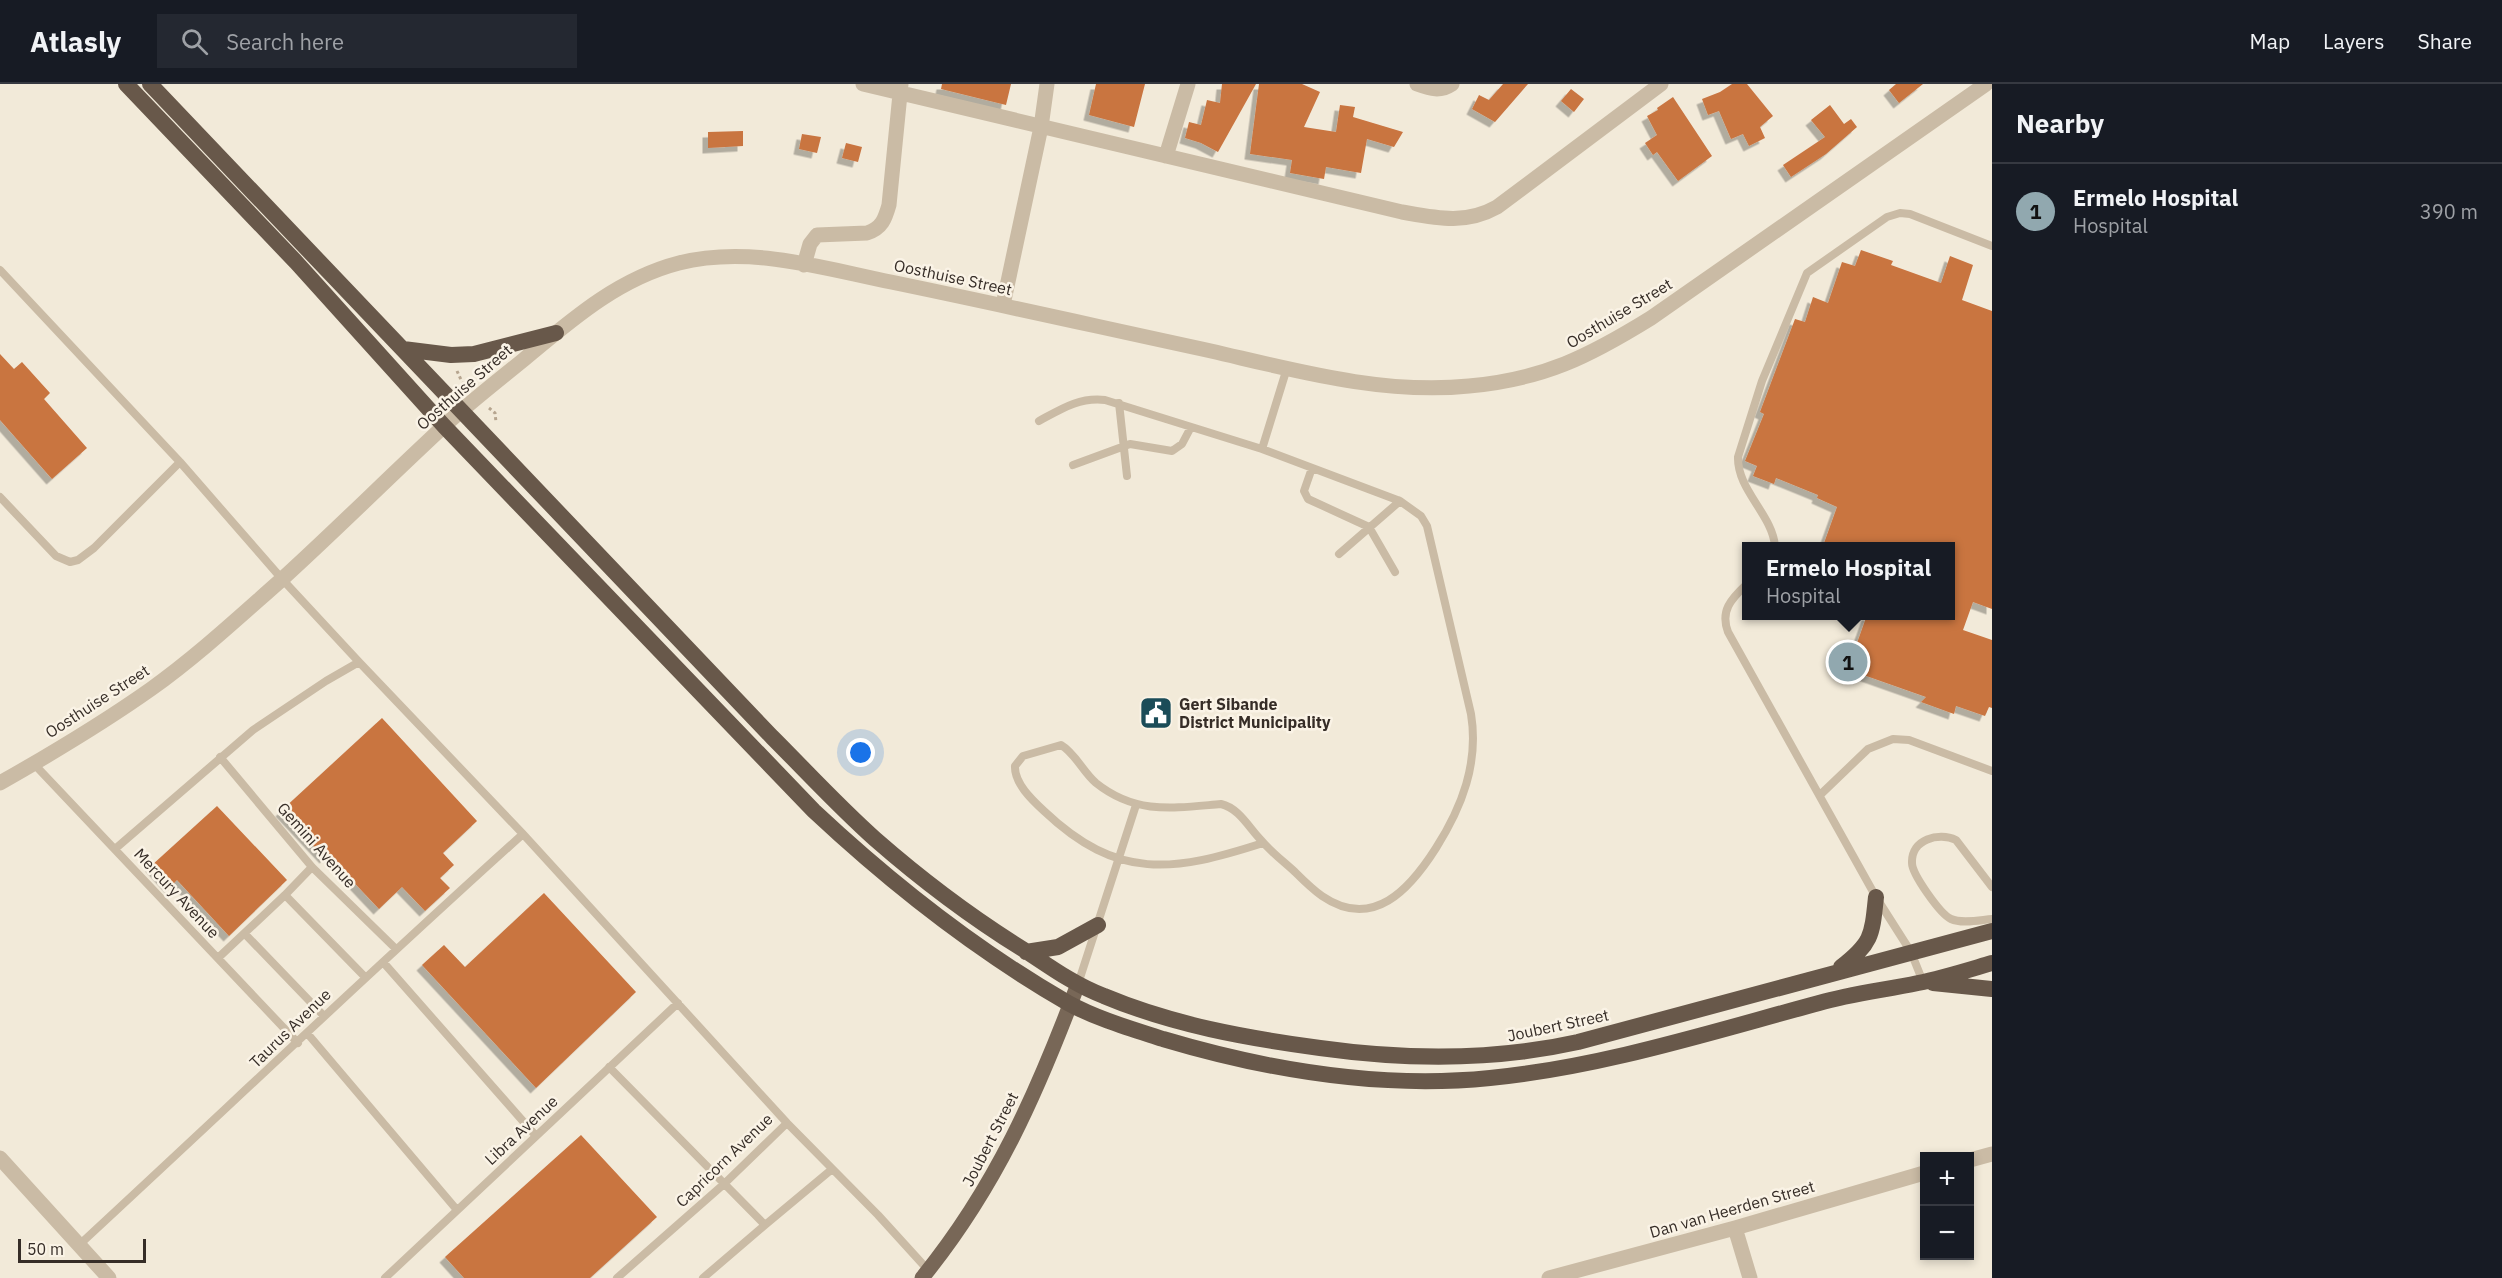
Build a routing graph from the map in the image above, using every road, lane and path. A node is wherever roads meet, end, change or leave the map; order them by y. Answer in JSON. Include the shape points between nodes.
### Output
{"nodes":[{"id":1,"x":126,"y":84,"type":"edge"},
{"id":2,"x":150,"y":84,"type":"edge"},
{"id":3,"x":863,"y":84,"type":"edge"},
{"id":4,"x":1047,"y":84,"type":"edge"},
{"id":5,"x":1188,"y":84,"type":"edge"},
{"id":6,"x":1418,"y":84,"type":"edge"},
{"id":7,"x":1452,"y":84,"type":"edge"},
{"id":8,"x":1661,"y":84,"type":"edge"},
{"id":9,"x":1986,"y":84,"type":"edge"},
{"id":10,"x":901,"y":89,"type":"edge"},
{"id":11,"x":1041,"y":127,"type":"junction"},
{"id":12,"x":1166,"y":156,"type":"junction"},
{"id":13,"x":1992,"y":246,"type":"edge"},
{"id":14,"x":804,"y":265,"type":"junction"},
{"id":15,"x":0,"y":270,"type":"edge"},
{"id":16,"x":1003,"y":305,"type":"junction"},
{"id":17,"x":556,"y":333,"type":"junction"},
{"id":18,"x":403,"y":349,"type":"junction"},
{"id":19,"x":1287,"y":368,"type":"junction"},
{"id":20,"x":1119,"y":403,"type":"junction"},
{"id":21,"x":461,"y":411,"type":"junction"},
{"id":22,"x":1039,"y":421,"type":"dead end"},
{"id":23,"x":444,"y":426,"type":"junction"},
{"id":24,"x":1191,"y":427,"type":"junction"},
{"id":25,"x":1124,"y":445,"type":"junction"},
{"id":26,"x":1262,"y":449,"type":"junction"},
{"id":27,"x":180,"y":462,"type":"junction"},
{"id":28,"x":1073,"y":465,"type":"dead end"},
{"id":29,"x":1312,"y":468,"type":"junction"},
{"id":30,"x":1127,"y":476,"type":"dead end"},
{"id":31,"x":0,"y":497,"type":"edge"},
{"id":32,"x":1400,"y":501,"type":"junction"},
{"id":33,"x":1369,"y":528,"type":"junction"},
{"id":34,"x":1774,"y":542,"type":"edge"},
{"id":35,"x":1339,"y":554,"type":"dead end"},
{"id":36,"x":1395,"y":572,"type":"dead end"},
{"id":37,"x":282,"y":579,"type":"junction"},
{"id":38,"x":1742,"y":590,"type":"edge"},
{"id":39,"x":359,"y":662,"type":"junction"},
{"id":40,"x":220,"y":758,"type":"junction"},
{"id":41,"x":34,"y":764,"type":"junction"},
{"id":42,"x":1992,"y":771,"type":"edge"},
{"id":43,"x":0,"y":783,"type":"edge"},
{"id":44,"x":1820,"y":795,"type":"junction"},
{"id":45,"x":1137,"y":805,"type":"junction"},
{"id":46,"x":524,"y":834,"type":"junction"},
{"id":47,"x":1263,"y":843,"type":"junction"},
{"id":48,"x":115,"y":849,"type":"junction"},
{"id":49,"x":1118,"y":858,"type":"junction"},
{"id":50,"x":312,"y":867,"type":"junction"},
{"id":51,"x":1992,"y":886,"type":"edge"},
{"id":52,"x":285,"y":895,"type":"junction"},
{"id":53,"x":1876,"y":897,"type":"junction"},
{"id":54,"x":1992,"y":919,"type":"edge"},
{"id":55,"x":1098,"y":926,"type":"junction"},
{"id":56,"x":1992,"y":931,"type":"edge"},
{"id":57,"x":245,"y":934,"type":"junction"},
{"id":58,"x":396,"y":949,"type":"junction"},
{"id":59,"x":1026,"y":952,"type":"junction"},
{"id":60,"x":1911,"y":952,"type":"junction"},
{"id":61,"x":218,"y":958,"type":"junction"},
{"id":62,"x":382,"y":962,"type":"junction"},
{"id":63,"x":1992,"y":963,"type":"edge"},
{"id":64,"x":1835,"y":971,"type":"junction"},
{"id":65,"x":365,"y":977,"type":"junction"},
{"id":66,"x":1923,"y":982,"type":"junction"},
{"id":67,"x":1078,"y":984,"type":"junction"},
{"id":68,"x":1992,"y":988,"type":"edge"},
{"id":69,"x":678,"y":1003,"type":"junction"},
{"id":70,"x":1070,"y":1004,"type":"junction"},
{"id":71,"x":324,"y":1016,"type":"junction"},
{"id":72,"x":307,"y":1033,"type":"junction"},
{"id":73,"x":298,"y":1043,"type":"junction"},
{"id":74,"x":609,"y":1067,"type":"junction"},
{"id":75,"x":787,"y":1123,"type":"junction"},
{"id":76,"x":536,"y":1136,"type":"junction"},
{"id":77,"x":1992,"y":1154,"type":"edge"},
{"id":78,"x":0,"y":1158,"type":"edge"},
{"id":79,"x":1974,"y":1159,"type":"edge"},
{"id":80,"x":831,"y":1170,"type":"junction"},
{"id":81,"x":1920,"y":1174,"type":"edge"},
{"id":82,"x":724,"y":1184,"type":"junction"},
{"id":83,"x":458,"y":1210,"type":"junction"},
{"id":84,"x":765,"y":1225,"type":"junction"},
{"id":85,"x":1735,"y":1228,"type":"junction"},
{"id":86,"x":79,"y":1245,"type":"junction"},
{"id":87,"x":925,"y":1274,"type":"edge"},
{"id":88,"x":109,"y":1278,"type":"edge"},
{"id":89,"x":385,"y":1278,"type":"edge"},
{"id":90,"x":617,"y":1278,"type":"edge"},
{"id":91,"x":703,"y":1278,"type":"edge"},
{"id":92,"x":1549,"y":1278,"type":"edge"},
{"id":93,"x":1750,"y":1278,"type":"edge"}],
"edges":[{"from":1,"to":23,"type":"highway","via":[[296,262]]},
{"from":2,"to":18,"type":"highway"},
{"from":3,"to":10,"type":"street"},
{"from":4,"to":11,"type":"street"},
{"from":5,"to":12,"type":"street"},
{"from":6,"to":7,"type":"street","via":[[1435,90]]},
{"from":8,"to":12,"type":"street","via":[[1497,207],[1471,219],[1439,219],[1402,212]]},
{"from":9,"to":19,"type":"street","name":"Oosthuise Street","via":[[1651,318],[1580,359],[1518,379],[1468,387],[1377,384]]},
{"from":10,"to":11,"type":"street"},
{"from":10,"to":14,"type":"street","via":[[884,222],[867,233],[818,235],[810,244]]},
{"from":11,"to":12,"type":"street"},
{"from":11,"to":16,"type":"street"},
{"from":13,"to":34,"type":"lane","via":[[1900,213],[1887,217],[1807,273],[1762,381],[1738,457],[1742,479],[1769,525]]},
{"from":14,"to":16,"type":"street","name":"Oosthuise Street"},
{"from":14,"to":17,"type":"street","name":"Oosthuise Street","via":[[741,257],[682,262],[633,280],[594,302]]},
{"from":15,"to":27,"type":"lane","name":"Capricorn Avenue"},
{"from":16,"to":19,"type":"street","name":"Oosthuise Street"},
{"from":17,"to":18,"type":"highway","via":[[474,354]]},
{"from":17,"to":21,"type":"street","name":"Oosthuise Street"},
{"from":18,"to":21,"type":"highway"},
{"from":19,"to":26,"type":"lane"},
{"from":20,"to":22,"type":"lane","via":[[1083,399]]},
{"from":20,"to":24,"type":"lane"},
{"from":20,"to":25,"type":"lane"},
{"from":21,"to":23,"type":"street","name":"Oosthuise Street"},
{"from":21,"to":59,"type":"highway","via":[[874,838],[991,930]]},
{"from":23,"to":37,"type":"street","name":"Oosthuise Street"},
{"from":23,"to":70,"type":"highway","via":[[773,770],[853,847],[959,932]]},
{"from":24,"to":25,"type":"lane","via":[[1182,444],[1172,451]]},
{"from":24,"to":26,"type":"lane"},
{"from":25,"to":28,"type":"lane"},
{"from":25,"to":30,"type":"lane"},
{"from":26,"to":29,"type":"lane"},
{"from":27,"to":31,"type":"lane","via":[[94,548],[70,562],[56,556]]},
{"from":27,"to":37,"type":"lane","name":"Capricorn Avenue"},
{"from":29,"to":32,"type":"lane"},
{"from":29,"to":33,"type":"lane","via":[[1304,491],[1308,499]]},
{"from":32,"to":33,"type":"lane"},
{"from":32,"to":47,"type":"lane","via":[[1421,516],[1432,540],[1471,714],[1474,747],[1464,793],[1444,834],[1411,884],[1376,907],[1349,907],[1322,896]]},
{"from":33,"to":35,"type":"lane"},
{"from":33,"to":36,"type":"lane"},
{"from":37,"to":39,"type":"lane","name":"Capricorn Avenue"},
{"from":37,"to":41,"type":"street","name":"Oosthuise Street","via":[[151,689]]},
{"from":38,"to":44,"type":"lane","via":[[1726,610],[1725,625]]},
{"from":39,"to":40,"type":"lane","via":[[278,713]]},
{"from":39,"to":46,"type":"lane","name":"Capricorn Avenue"},
{"from":40,"to":48,"type":"lane"},
{"from":40,"to":50,"type":"lane","name":"Gemini Avenue"},
{"from":41,"to":43,"type":"street","name":"Oosthuise Street"},
{"from":41,"to":48,"type":"lane","name":"Mercury Avenue"},
{"from":42,"to":44,"type":"lane","via":[[1909,741],[1893,739],[1868,749]]},
{"from":44,"to":53,"type":"lane"},
{"from":45,"to":47,"type":"lane","via":[[1177,809],[1221,804],[1236,812]]},
{"from":45,"to":49,"type":"lane"},
{"from":45,"to":49,"type":"lane","via":[[1095,782],[1062,746],[1023,756],[1015,766],[1021,785],[1059,824],[1086,845]]},
{"from":46,"to":58,"type":"lane","name":"Taurus Avenue"},
{"from":46,"to":69,"type":"lane","name":"Capricorn Avenue"},
{"from":47,"to":49,"type":"lane","via":[[1182,864],[1144,865]]},
{"from":48,"to":61,"type":"lane","name":"Mercury Avenue"},
{"from":49,"to":55,"type":"lane"},
{"from":50,"to":52,"type":"lane"},
{"from":50,"to":58,"type":"lane","name":"Gemini Avenue"},
{"from":51,"to":54,"type":"lane","via":[[1956,840],[1948,837],[1925,840],[1912,857],[1913,869],[1948,918]]},
{"from":52,"to":57,"type":"lane"},
{"from":52,"to":65,"type":"lane"},
{"from":53,"to":60,"type":"lane"},
{"from":53,"to":64,"type":"highway","via":[[1868,942]]},
{"from":55,"to":59,"type":"highway","via":[[1058,947]]},
{"from":55,"to":67,"type":"lane"},
{"from":56,"to":60,"type":"highway","name":"Joubert Street"},
{"from":57,"to":61,"type":"lane"},
{"from":57,"to":71,"type":"lane"},
{"from":58,"to":62,"type":"lane","name":"Taurus Avenue"},
{"from":59,"to":67,"type":"highway"},
{"from":60,"to":64,"type":"highway","name":"Joubert Street"},
{"from":60,"to":66,"type":"lane"},
{"from":61,"to":73,"type":"lane","name":"Mercury Avenue"},
{"from":62,"to":65,"type":"lane","name":"Taurus Avenue"},
{"from":62,"to":76,"type":"lane"},
{"from":63,"to":66,"type":"highway"},
{"from":64,"to":67,"type":"highway","name":"Joubert Street","via":[[1569,1044],[1526,1052],[1449,1056],[1362,1053],[1224,1033],[1146,1011]]},
{"from":65,"to":71,"type":"lane","name":"Taurus Avenue"},
{"from":66,"to":68,"type":"highway"},
{"from":66,"to":70,"type":"highway","via":[[1835,999],[1590,1062],[1450,1080],[1367,1078],[1294,1070],[1129,1028]]},
{"from":67,"to":70,"type":"main road","name":"Joubert Street"},
{"from":69,"to":74,"type":"lane","name":"Libra Avenue"},
{"from":69,"to":75,"type":"lane","name":"Capricorn Avenue"},
{"from":70,"to":87,"type":"main road","name":"Joubert Street","via":[[1012,1141],[982,1196]]},
{"from":71,"to":72,"type":"lane","name":"Taurus Avenue"},
{"from":72,"to":73,"type":"lane","name":"Taurus Avenue"},
{"from":72,"to":83,"type":"lane"},
{"from":73,"to":86,"type":"lane","name":"Taurus Avenue"},
{"from":74,"to":76,"type":"lane","name":"Libra Avenue"},
{"from":74,"to":82,"type":"lane"},
{"from":75,"to":80,"type":"lane"},
{"from":75,"to":82,"type":"lane","name":"Capricorn Avenue"},
{"from":76,"to":83,"type":"lane","name":"Libra Avenue"},
{"from":77,"to":79,"type":"street"},
{"from":78,"to":86,"type":"street"},
{"from":80,"to":84,"type":"lane"},
{"from":80,"to":87,"type":"lane","via":[[878,1215]]},
{"from":81,"to":85,"type":"street","name":"Dan van Heerden Street"},
{"from":82,"to":84,"type":"lane"},
{"from":82,"to":90,"type":"lane","name":"Capricorn Avenue"},
{"from":83,"to":89,"type":"lane","name":"Libra Avenue"},
{"from":84,"to":91,"type":"lane"},
{"from":85,"to":92,"type":"street","name":"Dan van Heerden Street"},
{"from":85,"to":93,"type":"street"},
{"from":86,"to":88,"type":"street"}]}
